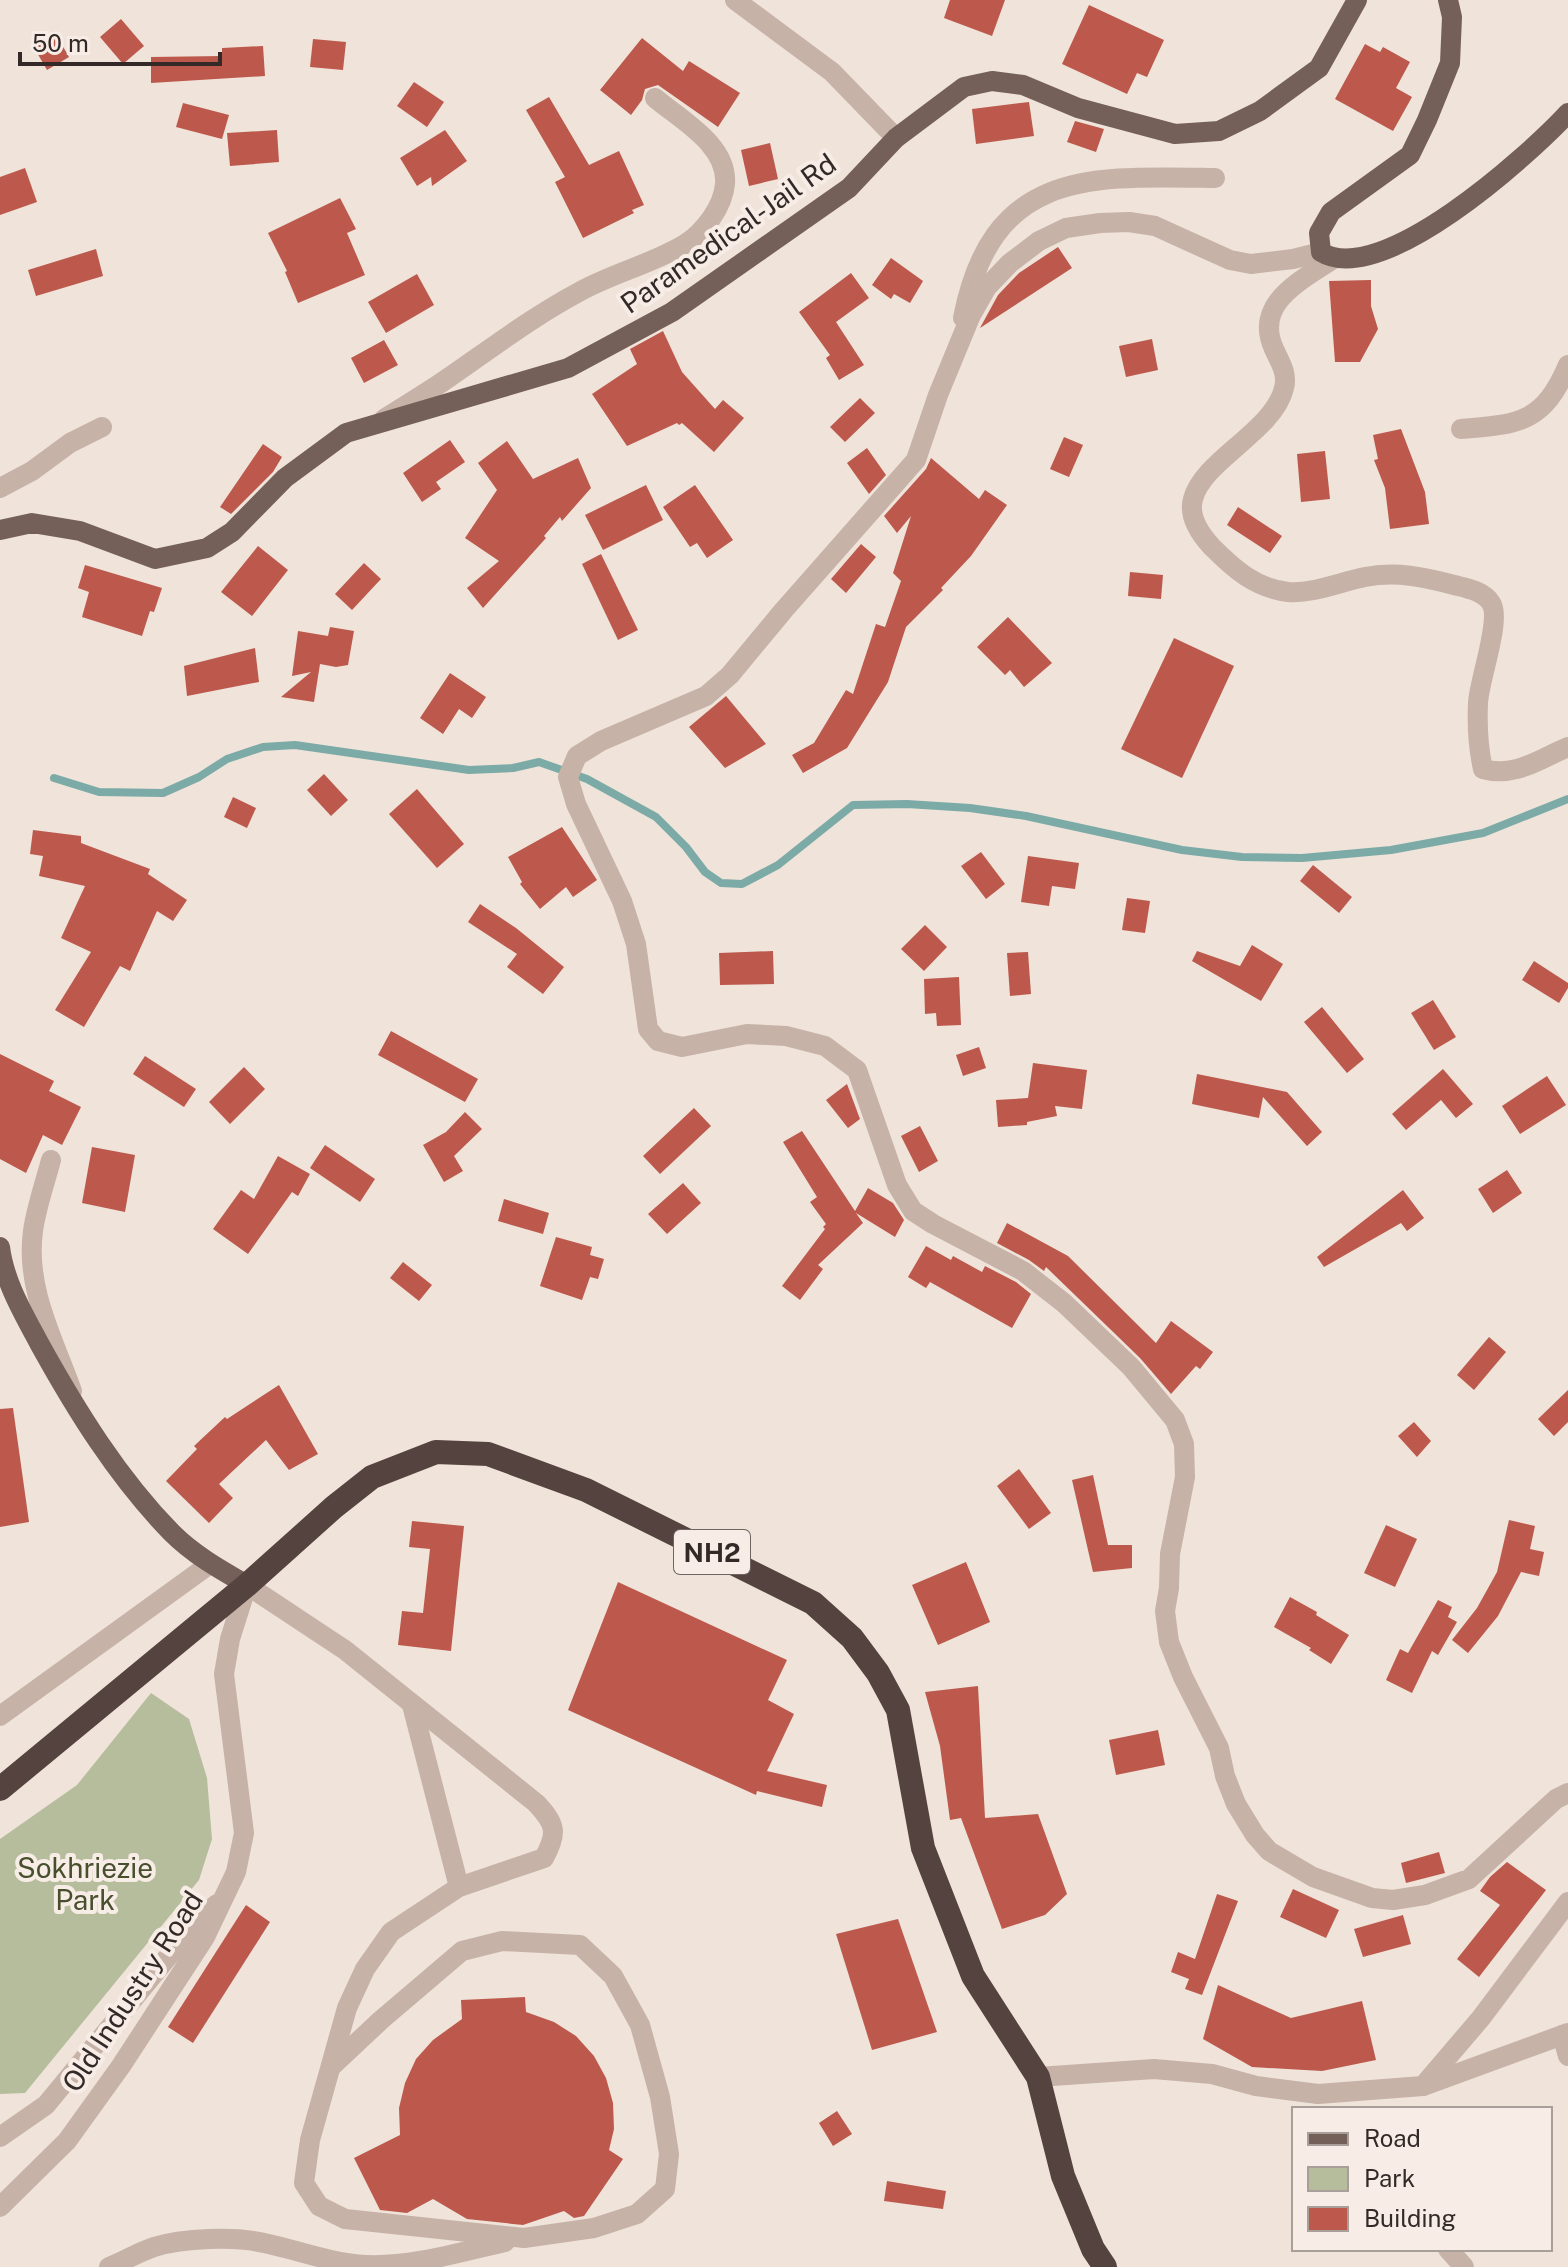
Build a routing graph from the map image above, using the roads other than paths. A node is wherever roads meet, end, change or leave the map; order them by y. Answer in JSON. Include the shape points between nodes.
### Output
{"nodes":[{"id":1,"x":735,"y":0,"type":"edge"},
{"id":2,"x":1357,"y":0,"type":"edge"},
{"id":3,"x":1448,"y":0,"type":"edge"},
{"id":4,"x":655,"y":98,"type":"dead end"},
{"id":5,"x":1568,"y":113,"type":"edge"},
{"id":6,"x":896,"y":138,"type":"junction"},
{"id":7,"x":1215,"y":178,"type":"dead end"},
{"id":8,"x":1327,"y":256,"type":"junction"},
{"id":9,"x":957,"y":346,"type":"junction"},
{"id":10,"x":1568,"y":365,"type":"edge"},
{"id":11,"x":374,"y":425,"type":"junction"},
{"id":12,"x":102,"y":427,"type":"dead end"},
{"id":13,"x":1461,"y":429,"type":"dead end"},
{"id":14,"x":0,"y":488,"type":"edge"},
{"id":15,"x":0,"y":530,"type":"edge"},
{"id":16,"x":1568,"y":747,"type":"edge"},
{"id":17,"x":51,"y":1160,"type":"dead end"},
{"id":18,"x":0,"y":1247,"type":"edge"},
{"id":19,"x":79,"y":1410,"type":"junction"},
{"id":20,"x":210,"y":1564,"type":"junction"},
{"id":21,"x":247,"y":1585,"type":"junction"},
{"id":22,"x":412,"y":1705,"type":"junction"},
{"id":23,"x":0,"y":1716,"type":"edge"},
{"id":24,"x":0,"y":1789,"type":"edge"},
{"id":25,"x":1568,"y":1793,"type":"edge"},
{"id":26,"x":459,"y":1887,"type":"junction"},
{"id":27,"x":226,"y":1896,"type":"junction"},
{"id":28,"x":1568,"y":1902,"type":"edge"},
{"id":29,"x":1565,"y":2034,"type":"edge"},
{"id":30,"x":1568,"y":2056,"type":"edge"},
{"id":31,"x":332,"y":2066,"type":"junction"},
{"id":32,"x":1038,"y":2077,"type":"junction"},
{"id":33,"x":1423,"y":2086,"type":"junction"},
{"id":34,"x":0,"y":2137,"type":"edge"},
{"id":35,"x":0,"y":2207,"type":"edge"},
{"id":36,"x":524,"y":2238,"type":"junction"},
{"id":37,"x":1450,"y":2251,"type":"edge"},
{"id":38,"x":109,"y":2267,"type":"edge"},
{"id":39,"x":1105,"y":2267,"type":"edge"},
{"id":40,"x":1464,"y":2267,"type":"edge"}],
"edges":[{"from":1,"to":6,"type":"street","via":[[832,72]]},
{"from":2,"to":6,"type":"main road","name":"Paramedical-Jail Rd","via":[[1319,68],[1260,111],[1219,131],[1175,134],[1078,108],[1023,85],[992,81],[964,87]]},
{"from":3,"to":8,"type":"main road","via":[[1450,63],[1427,120],[1410,155],[1331,212],[1319,233]]},
{"from":4,"to":11,"type":"street","via":[[714,148],[723,163],[725,185],[707,224],[687,243],[581,290],[541,314]]},
{"from":5,"to":8,"type":"main road","via":[[1499,176],[1416,237],[1354,260]]},
{"from":6,"to":11,"type":"main road","name":"Paramedical-Jail Rd","via":[[849,188],[672,312],[568,368]]},
{"from":7,"to":9,"type":"street","via":[[1106,180],[1058,188],[1031,199],[1006,219],[986,247],[968,290]]},
{"from":8,"to":9,"type":"street","via":[[1251,264],[1230,260],[1155,226],[1114,222],[1066,228],[1039,241],[987,287]]},
{"from":8,"to":16,"type":"street","via":[[1272,308],[1267,325],[1285,385],[1278,405],[1203,480],[1193,498],[1192,518],[1236,572],[1262,586],[1290,592],[1392,573],[1475,591],[1491,602],[1496,620],[1478,700],[1477,744],[1483,769],[1518,770]]},
{"from":9,"to":25,"type":"street","via":[[916,460],[730,675],[706,696],[577,756],[568,777],[636,944],[648,1029],[658,1041],[682,1047],[747,1034],[825,1046],[857,1070],[897,1185],[913,1211],[1023,1271],[1064,1303],[1158,1396],[1184,1444],[1185,1477],[1165,1611],[1169,1642],[1219,1748],[1236,1804],[1269,1851],[1313,1877],[1372,1898],[1425,1895],[1469,1879]]},
{"from":10,"to":13,"type":"street","via":[[1536,414],[1511,425]]},
{"from":11,"to":15,"type":"main road","name":"Paramedical-Jail Rd","via":[[346,433],[309,460],[232,532],[207,548],[155,559],[80,531],[32,523]]},
{"from":12,"to":14,"type":"street"},
{"from":17,"to":19,"type":"street","via":[[33,1231],[32,1258],[42,1316]]},
{"from":18,"to":19,"type":"main road","via":[[18,1304]]},
{"from":19,"to":20,"type":"main road","via":[[129,1485],[174,1535]]},
{"from":20,"to":21,"type":"main road"},
{"from":20,"to":23,"type":"street"},
{"from":21,"to":22,"type":"street","via":[[345,1650]]},
{"from":21,"to":24,"type":"highway","number":"NH2"},
{"from":21,"to":27,"type":"street","name":"Old Industry Road","via":[[224,1674],[244,1833]]},
{"from":21,"to":32,"type":"highway","number":"NH2","via":[[372,1477],[436,1452],[488,1454],[586,1490],[813,1603],[852,1638],[898,1710],[928,1862],[973,1976]]},
{"from":22,"to":26,"type":"street"},
{"from":22,"to":26,"type":"street","via":[[550,1818],[554,1840],[544,1858]]},
{"from":26,"to":31,"type":"street","via":[[391,1932],[373,1957],[347,2008]]},
{"from":27,"to":34,"type":"street","via":[[195,1924],[46,2105]]},
{"from":27,"to":35,"type":"street","name":"Old Industry Road","via":[[205,1937],[67,2141]]},
{"from":28,"to":33,"type":"street"},
{"from":29,"to":30,"type":"street"},
{"from":29,"to":33,"type":"street"},
{"from":31,"to":36,"type":"street","via":[[310,2140],[304,2183],[319,2206],[369,2223]]},
{"from":31,"to":36,"type":"street","via":[[462,1951],[502,1941],[580,1945],[613,1976],[640,2025],[669,2154],[665,2189],[637,2214],[594,2228]]},
{"from":32,"to":33,"type":"street","via":[[1154,2069],[1318,2094]]},
{"from":32,"to":39,"type":"highway","number":"NH2","via":[[1063,2176]]},
{"from":36,"to":38,"type":"street","via":[[419,2261],[369,2265],[263,2242],[182,2243],[154,2247]]},
{"from":37,"to":40,"type":"street"}]}
